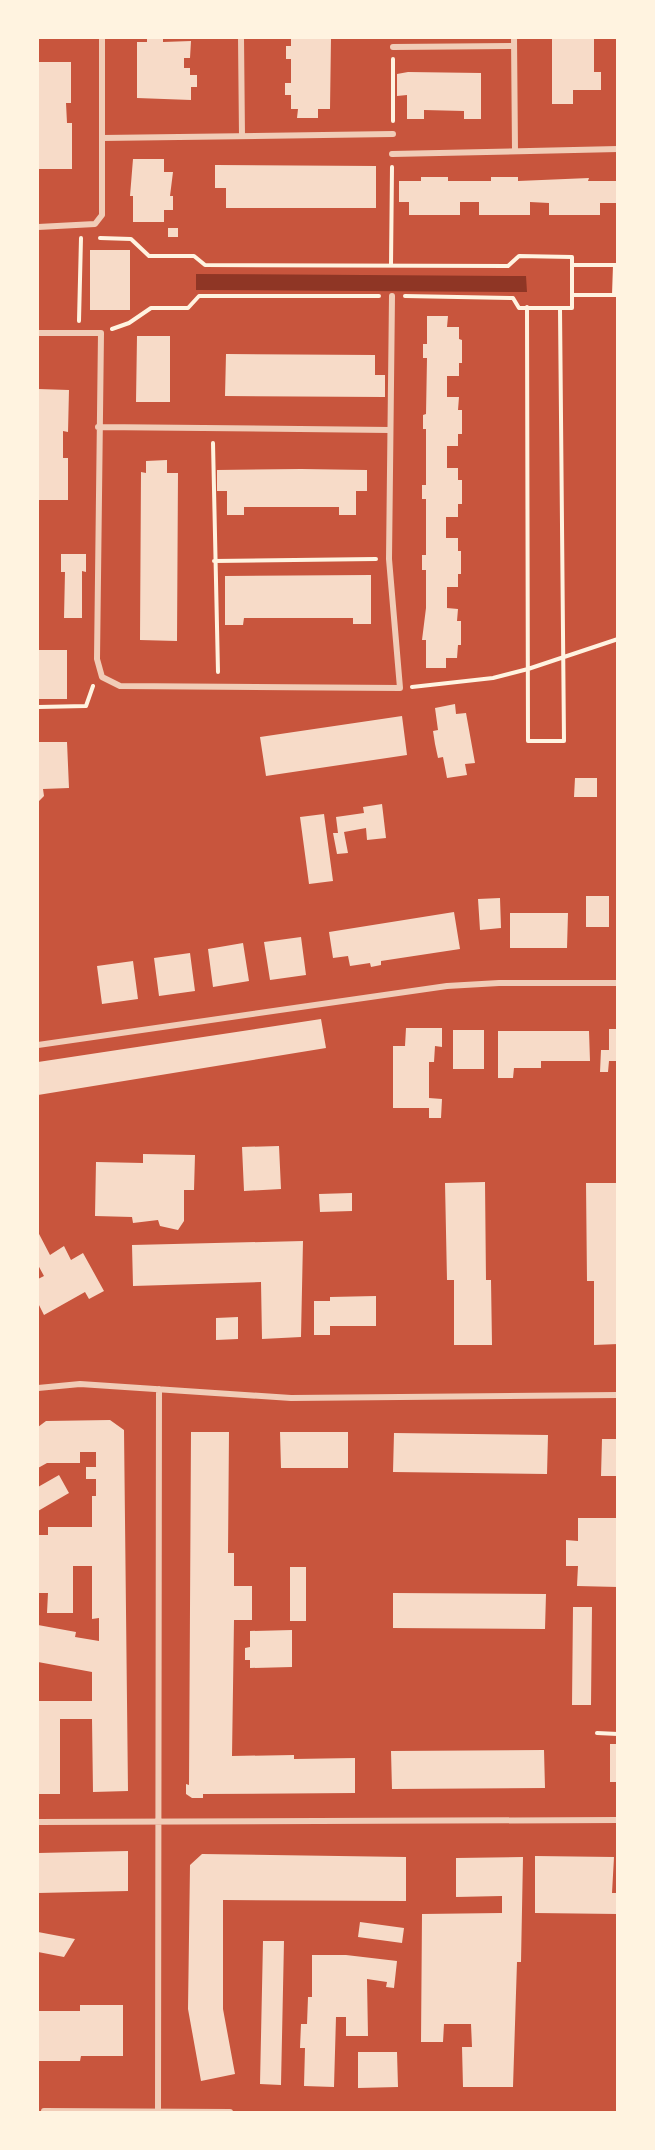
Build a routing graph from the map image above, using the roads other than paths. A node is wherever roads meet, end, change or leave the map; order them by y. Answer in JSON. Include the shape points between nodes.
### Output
{"nodes":[{"id":1,"x":102,"y":38,"type":"edge"},
{"id":2,"x":241,"y":38,"type":"edge"},
{"id":3,"x":514,"y":38,"type":"edge"},
{"id":4,"x":514,"y":45,"type":"junction"},
{"id":5,"x":393,"y":47,"type":"road end"},
{"id":6,"x":393,"y":134,"type":"road end"},
{"id":7,"x":242,"y":136,"type":"junction"},
{"id":8,"x":102,"y":138,"type":"junction"},
{"id":9,"x":618,"y":149,"type":"edge"},
{"id":10,"x":515,"y":151,"type":"junction"},
{"id":11,"x":392,"y":154,"type":"road end"},
{"id":12,"x":38,"y":227,"type":"edge"},
{"id":13,"x":392,"y":296,"type":"road end"},
{"id":14,"x":38,"y":333,"type":"edge"},
{"id":15,"x":98,"y":427,"type":"junction"},
{"id":16,"x":390,"y":430,"type":"junction"},
{"id":17,"x":618,"y":983,"type":"edge"},
{"id":18,"x":38,"y":1045,"type":"edge"},
{"id":19,"x":38,"y":1388,"type":"edge"},
{"id":20,"x":159,"y":1389,"type":"junction"},
{"id":21,"x":618,"y":1395,"type":"edge"},
{"id":22,"x":618,"y":1820,"type":"edge"},
{"id":23,"x":38,"y":1822,"type":"edge"},
{"id":24,"x":159,"y":1822,"type":"junction"},
{"id":25,"x":44,"y":2111,"type":"edge"},
{"id":26,"x":158,"y":2112,"type":"edge"},
{"id":27,"x":230,"y":2112,"type":"edge"}],
"edges":[{"from":1,"to":8,"type":"street"},
{"from":2,"to":7,"type":"street"},
{"from":3,"to":4,"type":"street"},
{"from":4,"to":5,"type":"street"},
{"from":4,"to":10,"type":"street"},
{"from":6,"to":7,"type":"street"},
{"from":7,"to":8,"type":"street"},
{"from":8,"to":12,"type":"street","via":[[102,215],[95,224]]},
{"from":9,"to":10,"type":"street"},
{"from":10,"to":11,"type":"street"},
{"from":13,"to":16,"type":"street"},
{"from":14,"to":15,"type":"street","via":[[101,333]]},
{"from":15,"to":16,"type":"street"},
{"from":15,"to":16,"type":"street","via":[[97,659],[102,677],[120,686],[218,688],[400,688],[389,559]]},
{"from":17,"to":18,"type":"street","via":[[447,986]]},
{"from":19,"to":20,"type":"street","via":[[80,1384]]},
{"from":20,"to":21,"type":"street","via":[[291,1398]]},
{"from":20,"to":24,"type":"street"},
{"from":22,"to":24,"type":"street"},
{"from":23,"to":24,"type":"street"},
{"from":24,"to":26,"type":"street"},
{"from":25,"to":26,"type":"street"},
{"from":26,"to":27,"type":"street"}]}
